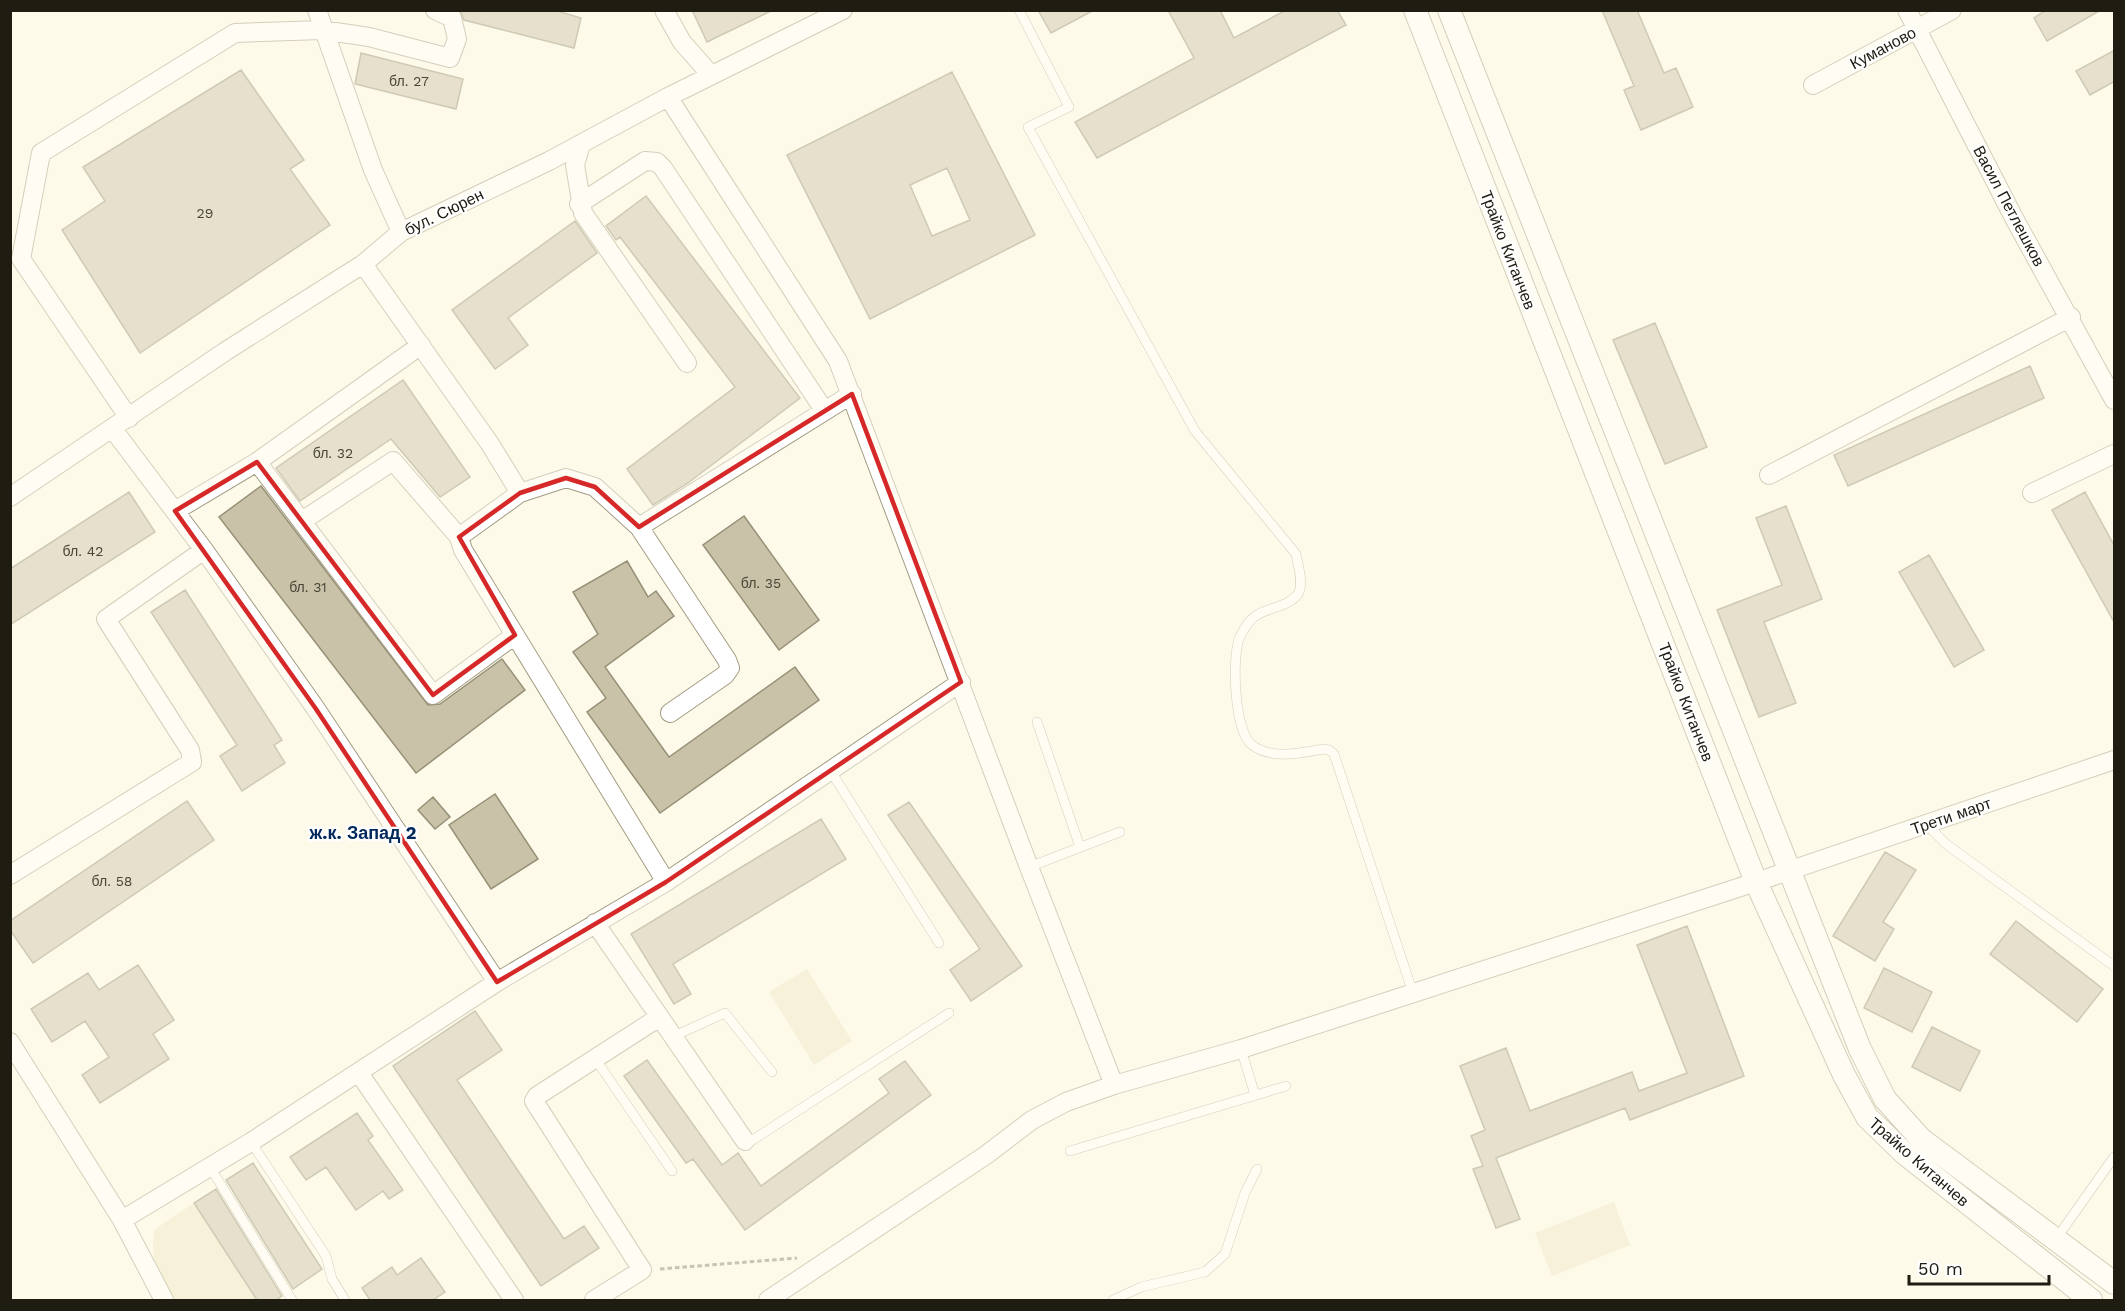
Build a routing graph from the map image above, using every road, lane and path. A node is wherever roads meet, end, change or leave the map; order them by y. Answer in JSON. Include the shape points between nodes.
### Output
{"nodes":[{"id":1,"x":317,"y":10,"type":"edge"},
{"id":2,"x":435,"y":10,"type":"edge"},
{"id":3,"x":664,"y":10,"type":"edge"},
{"id":4,"x":843,"y":10,"type":"edge"},
{"id":5,"x":1019,"y":10,"type":"edge"},
{"id":6,"x":1415,"y":10,"type":"edge"},
{"id":7,"x":1449,"y":10,"type":"edge"},
{"id":8,"x":1907,"y":10,"type":"edge"},
{"id":9,"x":1952,"y":10,"type":"edge"},
{"id":10,"x":322,"y":30,"type":"junction"},
{"id":11,"x":1916,"y":30,"type":"junction"},
{"id":12,"x":711,"y":75,"type":"junction"},
{"id":13,"x":1813,"y":85,"type":"dead end"},
{"id":14,"x":668,"y":97,"type":"junction"},
{"id":15,"x":581,"y":144,"type":"junction"},
{"id":16,"x":579,"y":204,"type":"junction"},
{"id":17,"x":401,"y":232,"type":"junction"},
{"id":18,"x":363,"y":264,"type":"junction"},
{"id":19,"x":2070,"y":317,"type":"junction"},
{"id":20,"x":421,"y":345,"type":"junction"},
{"id":21,"x":687,"y":363,"type":"dead end"},
{"id":22,"x":852,"y":394,"type":"junction"},
{"id":23,"x":2115,"y":400,"type":"edge"},
{"id":24,"x":824,"y":410,"type":"junction"},
{"id":25,"x":129,"y":418,"type":"junction"},
{"id":26,"x":112,"y":428,"type":"junction"},
{"id":27,"x":2115,"y":454,"type":"edge"},
{"id":28,"x":256,"y":462,"type":"junction"},
{"id":29,"x":1769,"y":475,"type":"dead end"},
{"id":30,"x":520,"y":493,"type":"junction"},
{"id":31,"x":2032,"y":493,"type":"dead end"},
{"id":32,"x":10,"y":497,"type":"edge"},
{"id":33,"x":175,"y":511,"type":"junction"},
{"id":34,"x":302,"y":521,"type":"junction"},
{"id":35,"x":639,"y":527,"type":"junction"},
{"id":36,"x":459,"y":537,"type":"junction"},
{"id":37,"x":204,"y":550,"type":"junction"},
{"id":38,"x":515,"y":635,"type":"junction"},
{"id":39,"x":961,"y":682,"type":"junction"},
{"id":40,"x":670,"y":713,"type":"dead end"},
{"id":41,"x":1037,"y":722,"type":"dead end"},
{"id":42,"x":2115,"y":760,"type":"edge"},
{"id":43,"x":830,"y":770,"type":"junction"},
{"id":44,"x":1926,"y":824,"type":"junction"},
{"id":45,"x":1120,"y":832,"type":"dead end"},
{"id":46,"x":1080,"y":847,"type":"junction"},
{"id":47,"x":1029,"y":867,"type":"junction"},
{"id":48,"x":1788,"y":871,"type":"junction"},
{"id":49,"x":10,"y":875,"type":"edge"},
{"id":50,"x":666,"y":882,"type":"junction"},
{"id":51,"x":1756,"y":882,"type":"junction"},
{"id":52,"x":595,"y":923,"type":"junction"},
{"id":53,"x":939,"y":943,"type":"dead end"},
{"id":54,"x":2115,"y":966,"type":"edge"},
{"id":55,"x":497,"y":982,"type":"junction"},
{"id":56,"x":1413,"y":993,"type":"junction"},
{"id":57,"x":949,"y":1013,"type":"dead end"},
{"id":58,"x":658,"y":1018,"type":"junction"},
{"id":59,"x":672,"y":1038,"type":"junction"},
{"id":60,"x":10,"y":1042,"type":"edge"},
{"id":61,"x":1241,"y":1049,"type":"junction"},
{"id":62,"x":594,"y":1057,"type":"junction"},
{"id":63,"x":772,"y":1072,"type":"dead end"},
{"id":64,"x":359,"y":1073,"type":"junction"},
{"id":65,"x":1114,"y":1085,"type":"junction"},
{"id":66,"x":1286,"y":1086,"type":"dead end"},
{"id":67,"x":1255,"y":1095,"type":"junction"},
{"id":68,"x":745,"y":1140,"type":"joint"},
{"id":69,"x":251,"y":1142,"type":"junction"},
{"id":70,"x":1070,"y":1151,"type":"dead end"},
{"id":71,"x":2115,"y":1157,"type":"edge"},
{"id":72,"x":210,"y":1167,"type":"junction"},
{"id":73,"x":1257,"y":1169,"type":"dead end"},
{"id":74,"x":672,"y":1171,"type":"dead end"},
{"id":75,"x":122,"y":1221,"type":"junction"},
{"id":76,"x":2056,"y":1239,"type":"junction"},
{"id":77,"x":832,"y":1258,"type":"junction"},
{"id":78,"x":642,"y":1270,"type":"junction"},
{"id":79,"x":2115,"y":1283,"type":"edge"},
{"id":80,"x":164,"y":1300,"type":"edge"},
{"id":81,"x":292,"y":1300,"type":"edge"},
{"id":82,"x":345,"y":1300,"type":"edge"},
{"id":83,"x":514,"y":1300,"type":"edge"},
{"id":84,"x":594,"y":1300,"type":"edge"},
{"id":85,"x":768,"y":1300,"type":"edge"},
{"id":86,"x":1113,"y":1300,"type":"edge"},
{"id":87,"x":2091,"y":1300,"type":"edge"}],
"edges":[{"from":1,"to":10,"type":"street"},
{"from":2,"to":10,"type":"street","via":[[452,18],[457,39],[450,58],[369,37]]},
{"from":3,"to":12,"type":"street","via":[[682,42]]},
{"from":4,"to":12,"type":"street","name":"бул. Сюрен"},
{"from":5,"to":56,"type":"lane","via":[[1069,106],[1028,127],[1195,431],[1296,554],[1299,592],[1290,602],[1260,611],[1239,637],[1236,692],[1245,736],[1263,750],[1281,754],[1323,749],[1334,754]]},
{"from":6,"to":51,"type":"street","name":"Трайко Китанчев"},
{"from":7,"to":48,"type":"street","name":"Трайко Китанчев"},
{"from":8,"to":11,"type":"street","name":"Васил Петлешков"},
{"from":9,"to":11,"type":"street","name":"Куманово"},
{"from":10,"to":17,"type":"street","via":[[373,170]]},
{"from":10,"to":25,"type":"street","via":[[235,33],[41,153],[21,259]]},
{"from":11,"to":13,"type":"street","name":"Куманово"},
{"from":11,"to":19,"type":"street","name":"Васил Петлешков"},
{"from":12,"to":14,"type":"street","name":"бул. Сюрен"},
{"from":14,"to":15,"type":"street","name":"бул. Сюрен"},
{"from":14,"to":22,"type":"street","via":[[838,361]]},
{"from":15,"to":16,"type":"street","via":[[575,165]]},
{"from":15,"to":17,"type":"street","name":"бул. Сюрен"},
{"from":16,"to":21,"type":"street","via":[[591,228]]},
{"from":16,"to":24,"type":"street","via":[[645,161],[657,162]]},
{"from":17,"to":18,"type":"street","name":"бул. Сюрен"},
{"from":18,"to":20,"type":"street"},
{"from":18,"to":25,"type":"street","name":"бул. Сюрен"},
{"from":19,"to":23,"type":"street","name":"Васил Петлешков"},
{"from":19,"to":29,"type":"street"},
{"from":20,"to":28,"type":"street"},
{"from":20,"to":30,"type":"street"},
{"from":22,"to":24,"type":"street"},
{"from":22,"to":39,"type":"street"},
{"from":24,"to":35,"type":"street"},
{"from":25,"to":26,"type":"street","name":"бул. Сюрен"},
{"from":26,"to":32,"type":"street","name":"бул. Сюрен"},
{"from":26,"to":33,"type":"street"},
{"from":27,"to":31,"type":"street"},
{"from":28,"to":33,"type":"street"},
{"from":28,"to":34,"type":"street"},
{"from":30,"to":35,"type":"street","via":[[566,478],[595,487]]},
{"from":30,"to":36,"type":"street"},
{"from":33,"to":37,"type":"street"},
{"from":34,"to":36,"type":"street","via":[[393,461]]},
{"from":34,"to":38,"type":"street","via":[[433,695]]},
{"from":35,"to":40,"type":"street","via":[[730,668]]},
{"from":36,"to":38,"type":"street"},
{"from":37,"to":49,"type":"street","via":[[106,619],[190,750],[192,762]]},
{"from":37,"to":55,"type":"street"},
{"from":38,"to":50,"type":"street"},
{"from":39,"to":43,"type":"street"},
{"from":39,"to":47,"type":"street"},
{"from":41,"to":46,"type":"lane"},
{"from":42,"to":44,"type":"street","name":"Трети март"},
{"from":43,"to":50,"type":"street"},
{"from":43,"to":53,"type":"lane"},
{"from":44,"to":48,"type":"street","name":"Трети март"},
{"from":44,"to":54,"type":"lane","via":[[1946,844]]},
{"from":45,"to":46,"type":"lane"},
{"from":46,"to":47,"type":"lane"},
{"from":47,"to":65,"type":"street"},
{"from":48,"to":51,"type":"street","name":"Трети март"},
{"from":48,"to":76,"type":"street","name":"Трайко Китанчев","via":[[1864,1059],[1885,1099],[1921,1139]]},
{"from":50,"to":52,"type":"street"},
{"from":51,"to":56,"type":"street","name":"Трети март"},
{"from":51,"to":87,"type":"street","name":"Трайко Китанчев","via":[[1844,1076],[1867,1117],[1913,1161]]},
{"from":52,"to":55,"type":"street"},
{"from":52,"to":58,"type":"street"},
{"from":55,"to":64,"type":"street"},
{"from":56,"to":61,"type":"street","name":"Трети март"},
{"from":57,"to":68,"type":"lane","via":[[751,1141]]},
{"from":58,"to":59,"type":"street"},
{"from":58,"to":62,"type":"street"},
{"from":59,"to":63,"type":"lane","via":[[725,1013]]},
{"from":59,"to":68,"type":"street"},
{"from":60,"to":75,"type":"street"},
{"from":61,"to":65,"type":"street","name":"Трети март"},
{"from":61,"to":67,"type":"lane"},
{"from":62,"to":74,"type":"lane"},
{"from":62,"to":78,"type":"street","via":[[534,1101]]},
{"from":64,"to":69,"type":"street"},
{"from":64,"to":83,"type":"street"},
{"from":65,"to":77,"type":"street","name":"Трети март","via":[[1066,1102],[1032,1120]]},
{"from":66,"to":67,"type":"lane"},
{"from":67,"to":70,"type":"lane"},
{"from":69,"to":72,"type":"street"},
{"from":69,"to":82,"type":"lane","via":[[326,1256],[332,1279]]},
{"from":71,"to":76,"type":"lane"},
{"from":72,"to":75,"type":"street"},
{"from":72,"to":81,"type":"lane"},
{"from":73,"to":86,"type":"lane","via":[[1225,1254],[1205,1272],[1141,1287]]},
{"from":75,"to":80,"type":"street"},
{"from":76,"to":79,"type":"street","name":"Трайко Китанчев"},
{"from":77,"to":78,"type":"path","via":[[774,1258]]},
{"from":77,"to":85,"type":"street","name":"Трети март"},
{"from":78,"to":84,"type":"street"}]}
